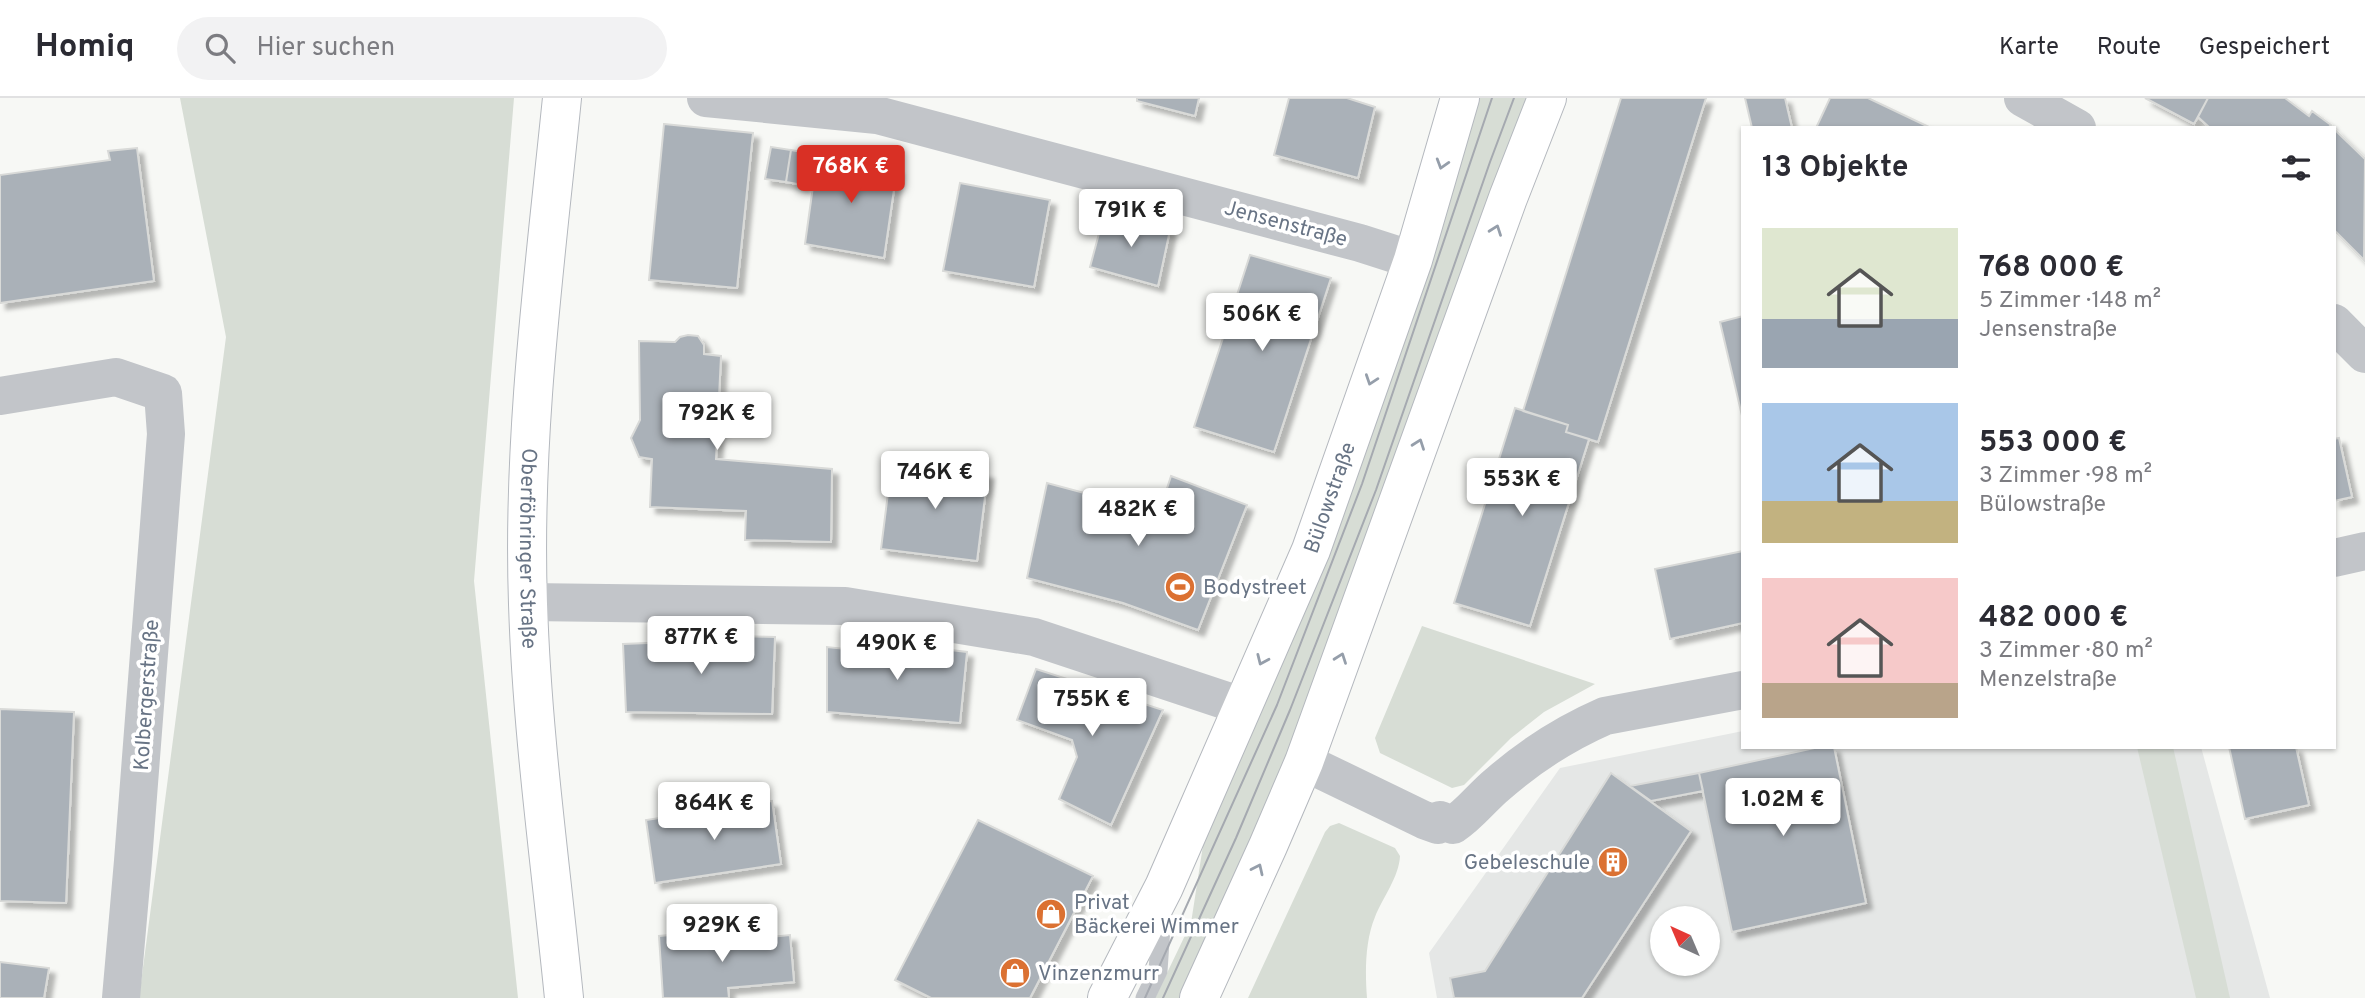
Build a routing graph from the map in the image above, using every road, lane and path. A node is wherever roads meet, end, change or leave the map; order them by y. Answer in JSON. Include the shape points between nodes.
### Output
{"nodes":[{"id":1,"x":562,"y":98,"type":"edge"},
{"id":2,"x":706,"y":98,"type":"edge"},
{"id":3,"x":1460,"y":98,"type":"edge"},
{"id":4,"x":1547,"y":98,"type":"edge"},
{"id":5,"x":2023,"y":98,"type":"edge"},
{"id":6,"x":879,"y":106,"type":"edge"},
{"id":7,"x":2073,"y":126,"type":"edge"},
{"id":8,"x":1413,"y":260,"type":"junction"},
{"id":9,"x":2336,"y":325,"type":"edge"},
{"id":10,"x":2365,"y":354,"type":"edge"},
{"id":11,"x":0,"y":397,"type":"edge"},
{"id":12,"x":2365,"y":551,"type":"edge"},
{"id":13,"x":2336,"y":558,"type":"edge"},
{"id":14,"x":528,"y":602,"type":"junction"},
{"id":15,"x":1741,"y":690,"type":"edge"},
{"id":16,"x":1242,"y":706,"type":"junction"},
{"id":17,"x":1304,"y":762,"type":"junction"},
{"id":18,"x":1164,"y":887,"type":"junction"},
{"id":19,"x":121,"y":998,"type":"edge"},
{"id":20,"x":564,"y":998,"type":"edge"},
{"id":21,"x":1107,"y":998,"type":"edge"},
{"id":22,"x":1145,"y":998,"type":"edge"},
{"id":23,"x":1199,"y":998,"type":"edge"}],
"edges":[{"from":1,"to":14,"type":"main road","name":"Oberföhringer Straße","via":[[536,351]]},
{"from":2,"to":6,"type":"street","name":"Jensenstraße"},
{"from":3,"to":8,"type":"main road","name":"Bülowstraße","one_way":true},
{"from":17,"to":4,"type":"main road","one_way":true},
{"from":5,"to":7,"type":"street"},
{"from":6,"to":8,"type":"street","name":"Jensenstraße"},
{"from":8,"to":16,"type":"main road","name":"Bülowstraße","one_way":true,"via":[[1311,550]]},
{"from":9,"to":10,"type":"street"},
{"from":11,"to":19,"type":"street","name":"Kolbergerstraße","via":[[116,377],[163,393],[166,434]]},
{"from":12,"to":13,"type":"street"},
{"from":14,"to":16,"type":"street","via":[[845,606],[1034,637]]},
{"from":14,"to":20,"type":"main road","name":"Oberföhringer Straße","via":[[534,719]]},
{"from":15,"to":17,"type":"street","via":[[1605,716],[1587,724],[1523,764],[1453,825],[1424,820]]},
{"from":16,"to":18,"type":"main road","name":"Bülowstraße"},
{"from":23,"to":17,"type":"main road","one_way":true},
{"from":18,"to":21,"type":"main road","name":"Bülowstraße"},
{"from":18,"to":22,"type":"lane","via":[[1158,971]]}]}
